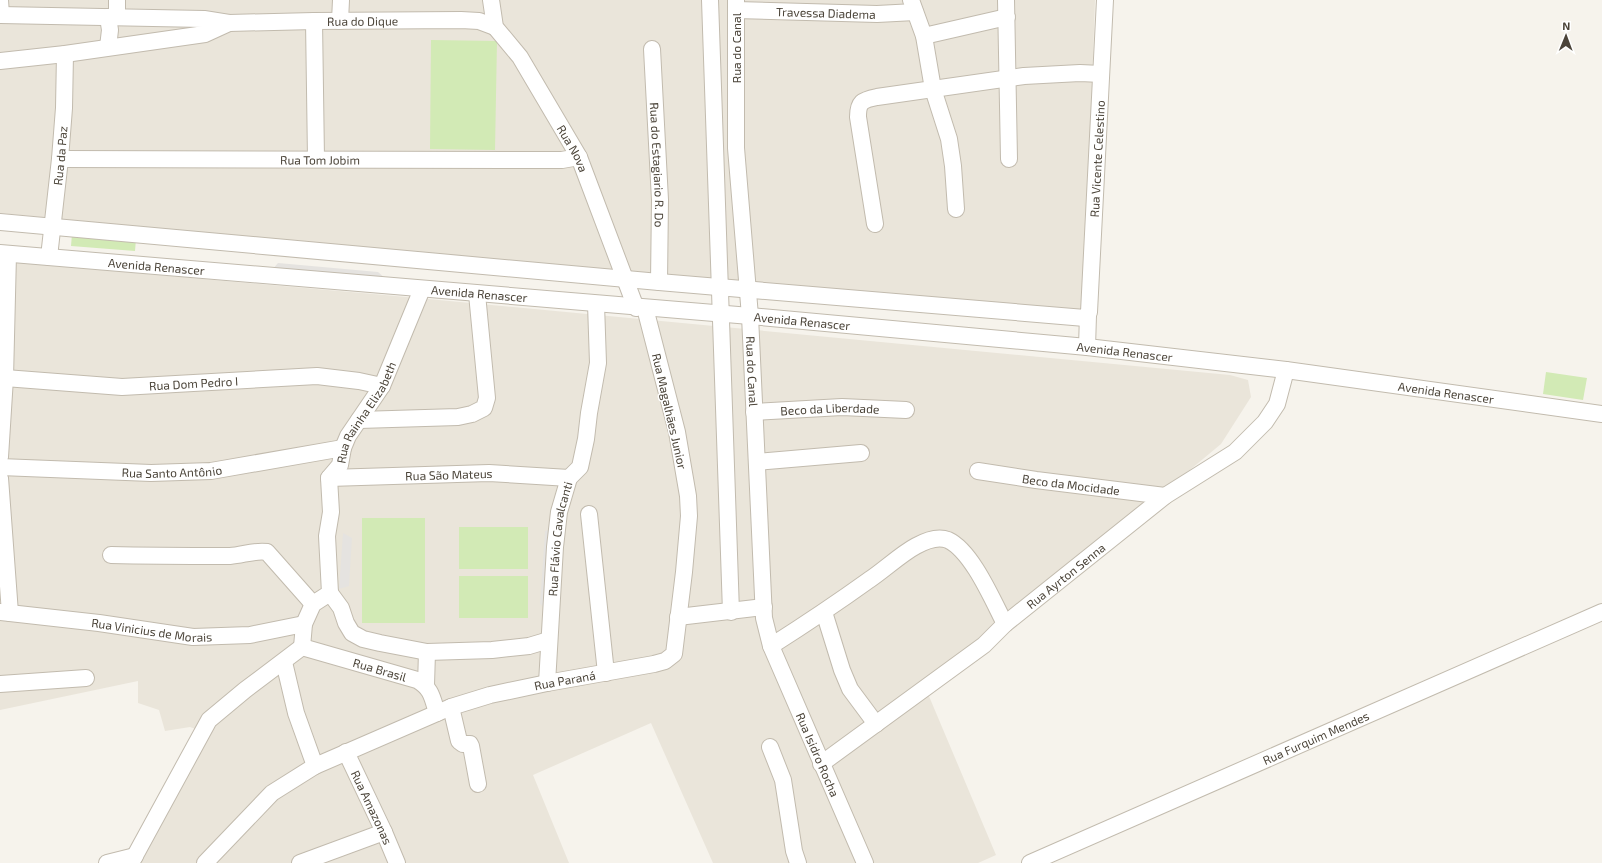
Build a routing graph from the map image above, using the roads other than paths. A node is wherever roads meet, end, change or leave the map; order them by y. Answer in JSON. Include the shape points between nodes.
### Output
{"nodes":[{"id":1,"x":117,"y":0,"type":"edge"},
{"id":2,"x":340,"y":0,"type":"edge"},
{"id":3,"x":491,"y":0,"type":"edge"},
{"id":4,"x":710,"y":0,"type":"edge"},
{"id":5,"x":1006,"y":0,"type":"edge"},
{"id":6,"x":1105,"y":0,"type":"edge"},
{"id":7,"x":736,"y":5,"type":"edge"},
{"id":8,"x":913,"y":6,"type":"edge"},
{"id":9,"x":0,"y":10,"type":"edge"},
{"id":10,"x":113,"y":17,"type":"junction"},
{"id":11,"x":1007,"y":17,"type":"junction"},
{"id":12,"x":314,"y":21,"type":"junction"},
{"id":13,"x":340,"y":21,"type":"junction"},
{"id":14,"x":229,"y":23,"type":"junction"},
{"id":15,"x":495,"y":27,"type":"junction"},
{"id":16,"x":924,"y":36,"type":"junction"},
{"id":17,"x":108,"y":47,"type":"junction"},
{"id":18,"x":652,"y":49,"type":"dead end"},
{"id":19,"x":65,"y":54,"type":"junction"},
{"id":20,"x":0,"y":61,"type":"edge"},
{"id":21,"x":1101,"y":74,"type":"junction"},
{"id":22,"x":1007,"y":79,"type":"junction"},
{"id":23,"x":933,"y":88,"type":"junction"},
{"id":24,"x":579,"y":157,"type":"junction"},
{"id":25,"x":60,"y":159,"type":"junction"},
{"id":26,"x":316,"y":159,"type":"junction"},
{"id":27,"x":1009,"y":159,"type":"dead end"},
{"id":28,"x":956,"y":209,"type":"dead end"},
{"id":29,"x":0,"y":222,"type":"edge"},
{"id":30,"x":875,"y":224,"type":"dead end"},
{"id":31,"x":52,"y":226,"type":"junction"},
{"id":32,"x":4,"y":254,"type":"edge"},
{"id":33,"x":49,"y":257,"type":"junction"},
{"id":34,"x":626,"y":278,"type":"junction"},
{"id":35,"x":659,"y":282,"type":"junction"},
{"id":36,"x":720,"y":286,"type":"junction"},
{"id":37,"x":748,"y":288,"type":"junction"},
{"id":38,"x":422,"y":289,"type":"junction"},
{"id":39,"x":477,"y":294,"type":"junction"},
{"id":40,"x":596,"y":304,"type":"junction"},
{"id":41,"x":640,"y":308,"type":"junction"},
{"id":42,"x":721,"y":314,"type":"junction"},
{"id":43,"x":750,"y":316,"type":"junction"},
{"id":44,"x":1087,"y":316,"type":"junction"},
{"id":45,"x":1086,"y":347,"type":"junction"},
{"id":46,"x":1286,"y":370,"type":"junction"},
{"id":47,"x":5,"y":378,"type":"junction"},
{"id":48,"x":382,"y":386,"type":"junction"},
{"id":49,"x":906,"y":410,"type":"dead end"},
{"id":50,"x":754,"y":412,"type":"junction"},
{"id":51,"x":1602,"y":414,"type":"edge"},
{"id":52,"x":359,"y":420,"type":"junction"},
{"id":53,"x":343,"y":448,"type":"junction"},
{"id":54,"x":861,"y":453,"type":"dead end"},
{"id":55,"x":0,"y":457,"type":"edge"},
{"id":56,"x":757,"y":462,"type":"junction"},
{"id":57,"x":0,"y":467,"type":"edge"},
{"id":58,"x":978,"y":471,"type":"dead end"},
{"id":59,"x":0,"y":478,"type":"edge"},
{"id":60,"x":329,"y":478,"type":"junction"},
{"id":61,"x":569,"y":478,"type":"junction"},
{"id":62,"x":1166,"y":496,"type":"junction"},
{"id":63,"x":589,"y":514,"type":"dead end"},
{"id":64,"x":1,"y":519,"type":"edge"},
{"id":65,"x":111,"y":555,"type":"dead end"},
{"id":66,"x":330,"y":593,"type":"junction"},
{"id":67,"x":313,"y":604,"type":"junction"},
{"id":68,"x":764,"y":607,"type":"junction"},
{"id":69,"x":5,"y":612,"type":"edge"},
{"id":70,"x":731,"y":612,"type":"junction"},
{"id":71,"x":824,"y":612,"type":"junction"},
{"id":72,"x":1602,"y":612,"type":"edge"},
{"id":73,"x":678,"y":617,"type":"junction"},
{"id":74,"x":304,"y":624,"type":"junction"},
{"id":75,"x":1005,"y":624,"type":"junction"},
{"id":76,"x":677,"y":634,"type":"joint"},
{"id":77,"x":549,"y":640,"type":"junction"},
{"id":78,"x":771,"y":646,"type":"junction"},
{"id":79,"x":302,"y":647,"type":"junction"},
{"id":80,"x":427,"y":652,"type":"junction"},
{"id":81,"x":284,"y":662,"type":"junction"},
{"id":82,"x":606,"y":672,"type":"junction"},
{"id":83,"x":86,"y":678,"type":"dead end"},
{"id":84,"x":547,"y":683,"type":"junction"},
{"id":85,"x":0,"y":684,"type":"edge"},
{"id":86,"x":426,"y":685,"type":"junction"},
{"id":87,"x":444,"y":710,"type":"junction"},
{"id":88,"x":876,"y":724,"type":"junction"},
{"id":89,"x":770,"y":747,"type":"dead end"},
{"id":90,"x":346,"y":752,"type":"junction"},
{"id":91,"x":822,"y":764,"type":"junction"},
{"id":92,"x":315,"y":766,"type":"junction"},
{"id":93,"x":478,"y":784,"type":"dead end"},
{"id":94,"x":384,"y":832,"type":"junction"},
{"id":95,"x":133,"y":860,"type":"edge"},
{"id":96,"x":107,"y":863,"type":"edge"},
{"id":97,"x":205,"y":863,"type":"edge"},
{"id":98,"x":300,"y":863,"type":"edge"},
{"id":99,"x":397,"y":863,"type":"edge"},
{"id":100,"x":798,"y":863,"type":"edge"},
{"id":101,"x":865,"y":863,"type":"edge"},
{"id":102,"x":1030,"y":863,"type":"edge"}],
"edges":[{"from":1,"to":10,"type":"street"},
{"from":2,"to":13,"type":"street"},
{"from":3,"to":15,"type":"street"},
{"from":4,"to":36,"type":"street"},
{"from":5,"to":11,"type":"street"},
{"from":6,"to":21,"type":"street","name":"Rua Vicente Celestino"},
{"from":7,"to":8,"type":"street","name":"Travessa Diadema","via":[[877,14]]},
{"from":7,"to":37,"type":"street","name":"Rua do Canal","via":[[736,148]]},
{"from":8,"to":16,"type":"street"},
{"from":9,"to":10,"type":"street","name":"Rua do Dique"},
{"from":10,"to":14,"type":"street","name":"Rua do Dique","via":[[204,19]]},
{"from":10,"to":17,"type":"street"},
{"from":11,"to":16,"type":"street"},
{"from":11,"to":22,"type":"street"},
{"from":12,"to":13,"type":"street","name":"Rua do Dique"},
{"from":12,"to":14,"type":"street","name":"Rua do Dique"},
{"from":12,"to":26,"type":"street"},
{"from":13,"to":15,"type":"street","name":"Rua do Dique","via":[[461,20]]},
{"from":14,"to":17,"type":"street","name":"Rua do Dique","via":[[205,34]]},
{"from":15,"to":24,"type":"street","name":"Rua Nova","via":[[520,57]]},
{"from":16,"to":23,"type":"street"},
{"from":17,"to":19,"type":"street","name":"Rua do Dique"},
{"from":18,"to":35,"type":"street","name":"Rua do Estagiario R. Do","via":[[660,200]]},
{"from":19,"to":20,"type":"street","name":"Rua do Dique"},
{"from":19,"to":25,"type":"street","name":"Rua da Paz"},
{"from":21,"to":22,"type":"street","via":[[1054,74]]},
{"from":21,"to":44,"type":"street","name":"Rua Vicente Celestino"},
{"from":22,"to":23,"type":"street"},
{"from":22,"to":27,"type":"street"},
{"from":23,"to":28,"type":"street","via":[[949,139]]},
{"from":23,"to":30,"type":"street","via":[[877,97],[860,103],[858,117]]},
{"from":24,"to":26,"type":"street","name":"Rua Tom Jobim","via":[[562,160]]},
{"from":24,"to":34,"type":"street","name":"Rua Nova"},
{"from":25,"to":26,"type":"street","name":"Rua Tom Jobim"},
{"from":25,"to":31,"type":"street","name":"Rua da Paz"},
{"from":29,"to":31,"type":"street"},
{"from":31,"to":33,"type":"street","name":"Rua da Paz"},
{"from":31,"to":34,"type":"street"},
{"from":32,"to":33,"type":"street","name":"Avenida Renascer"},
{"from":32,"to":47,"type":"street"},
{"from":33,"to":38,"type":"street","name":"Avenida Renascer"},
{"from":34,"to":35,"type":"street"},
{"from":34,"to":41,"type":"street","name":"Rua Nova"},
{"from":35,"to":36,"type":"street"},
{"from":36,"to":37,"type":"street"},
{"from":36,"to":42,"type":"street"},
{"from":37,"to":43,"type":"street","name":"Rua do Canal"},
{"from":37,"to":44,"type":"street","via":[[1082,318]]},
{"from":38,"to":39,"type":"street","name":"Avenida Renascer"},
{"from":38,"to":48,"type":"street","name":"Rua Rainha Elizabeth"},
{"from":39,"to":40,"type":"street","name":"Avenida Renascer"},
{"from":39,"to":52,"type":"street","via":[[487,398],[484,408],[458,417]]},
{"from":40,"to":41,"type":"street","name":"Avenida Renascer"},
{"from":40,"to":61,"type":"street","name":"Rua Flávio Cavalcanti","via":[[598,363],[580,467]]},
{"from":41,"to":42,"type":"street","name":"Avenida Renascer"},
{"from":41,"to":73,"type":"street","name":"Rua Magalhães Junior","via":[[677,432],[688,496],[689,516]]},
{"from":42,"to":43,"type":"street","name":"Avenida Renascer"},
{"from":42,"to":70,"type":"street"},
{"from":43,"to":45,"type":"street","name":"Avenida Renascer"},
{"from":43,"to":50,"type":"street","name":"Rua do Canal"},
{"from":44,"to":45,"type":"street","name":"Rua Vicente Celestino"},
{"from":45,"to":46,"type":"street","name":"Avenida Renascer"},
{"from":46,"to":51,"type":"street","name":"Avenida Renascer"},
{"from":46,"to":62,"type":"street","name":"Rua Ayrton Senna","via":[[1277,404],[1252,436],[1235,452]]},
{"from":47,"to":48,"type":"street","name":"Rua Dom Pedro I","via":[[122,387],[317,376]]},
{"from":47,"to":55,"type":"street"},
{"from":48,"to":52,"type":"street","name":"Rua Rainha Elizabeth"},
{"from":49,"to":50,"type":"street","name":"Beco da Liberdade","via":[[842,407]]},
{"from":50,"to":56,"type":"street","name":"Rua do Canal"},
{"from":52,"to":53,"type":"street","name":"Rua Rainha Elizabeth"},
{"from":53,"to":57,"type":"street","name":"Rua Santo Antônio","via":[[211,472],[152,473]]},
{"from":53,"to":60,"type":"street","name":"Rua Rainha Elizabeth","via":[[340,465]]},
{"from":54,"to":56,"type":"street"},
{"from":56,"to":68,"type":"street","name":"Rua do Canal"},
{"from":58,"to":62,"type":"street","name":"Beco da Mocidade"},
{"from":59,"to":64,"type":"street"},
{"from":60,"to":61,"type":"street","name":"Rua São Mateus","via":[[489,473]]},
{"from":60,"to":66,"type":"street","name":"Rua Rainha Elizabeth"},
{"from":61,"to":77,"type":"street","name":"Rua Flávio Cavalcanti","via":[[559,512]]},
{"from":62,"to":75,"type":"street","name":"Rua Ayrton Senna"},
{"from":63,"to":82,"type":"street"},
{"from":64,"to":69,"type":"street"},
{"from":65,"to":67,"type":"street","via":[[234,556],[267,552]]},
{"from":66,"to":67,"type":"street"},
{"from":66,"to":80,"type":"street","via":[[341,608],[352,633],[380,643]]},
{"from":67,"to":74,"type":"street"},
{"from":68,"to":70,"type":"street"},
{"from":68,"to":78,"type":"street","name":"Rua do Canal"},
{"from":69,"to":74,"type":"street","name":"Rua Vinicius de Morais","via":[[193,637],[250,635]]},
{"from":70,"to":73,"type":"street"},
{"from":71,"to":75,"type":"street","via":[[915,546],[935,538],[946,539],[956,545],[971,562]]},
{"from":71,"to":78,"type":"street"},
{"from":71,"to":88,"type":"street","via":[[850,689]]},
{"from":72,"to":102,"type":"street","name":"Rua Furquim Mendes"},
{"from":73,"to":76,"type":"street","name":"Rua Magalhães Junior"},
{"from":74,"to":79,"type":"street"},
{"from":75,"to":88,"type":"street","name":"Rua Ayrton Senna","via":[[984,646]]},
{"from":76,"to":82,"type":"street","name":"Rua Paraná","via":[[674,654],[665,661]]},
{"from":77,"to":80,"type":"street","via":[[528,646],[492,650]]},
{"from":77,"to":84,"type":"street","name":"Rua Flávio Cavalcanti"},
{"from":78,"to":91,"type":"street","name":"Rua Isidro Rocha"},
{"from":79,"to":81,"type":"street"},
{"from":79,"to":86,"type":"street","name":"Rua Brasil","via":[[411,677]]},
{"from":80,"to":86,"type":"street"},
{"from":81,"to":92,"type":"street","via":[[296,712]]},
{"from":81,"to":95,"type":"street","via":[[209,720]]},
{"from":82,"to":84,"type":"street","name":"Rua Paraná"},
{"from":83,"to":85,"type":"street"},
{"from":84,"to":87,"type":"street","name":"Rua Paraná","via":[[490,695]]},
{"from":86,"to":87,"type":"street"},
{"from":87,"to":90,"type":"street","name":"Rua Paraná"},
{"from":87,"to":93,"type":"street","via":[[459,741],[471,746]]},
{"from":88,"to":91,"type":"street","name":"Rua Ayrton Senna"},
{"from":89,"to":100,"type":"street","via":[[783,780]]},
{"from":90,"to":92,"type":"street","name":"Rua Paraná"},
{"from":90,"to":94,"type":"street","name":"Rua Amazonas"},
{"from":91,"to":101,"type":"street","name":"Rua Isidro Rocha"},
{"from":92,"to":97,"type":"street","name":"Rua Paraná","via":[[272,793]]},
{"from":94,"to":98,"type":"street"},
{"from":94,"to":99,"type":"street","name":"Rua Amazonas"},
{"from":95,"to":96,"type":"street"}]}
